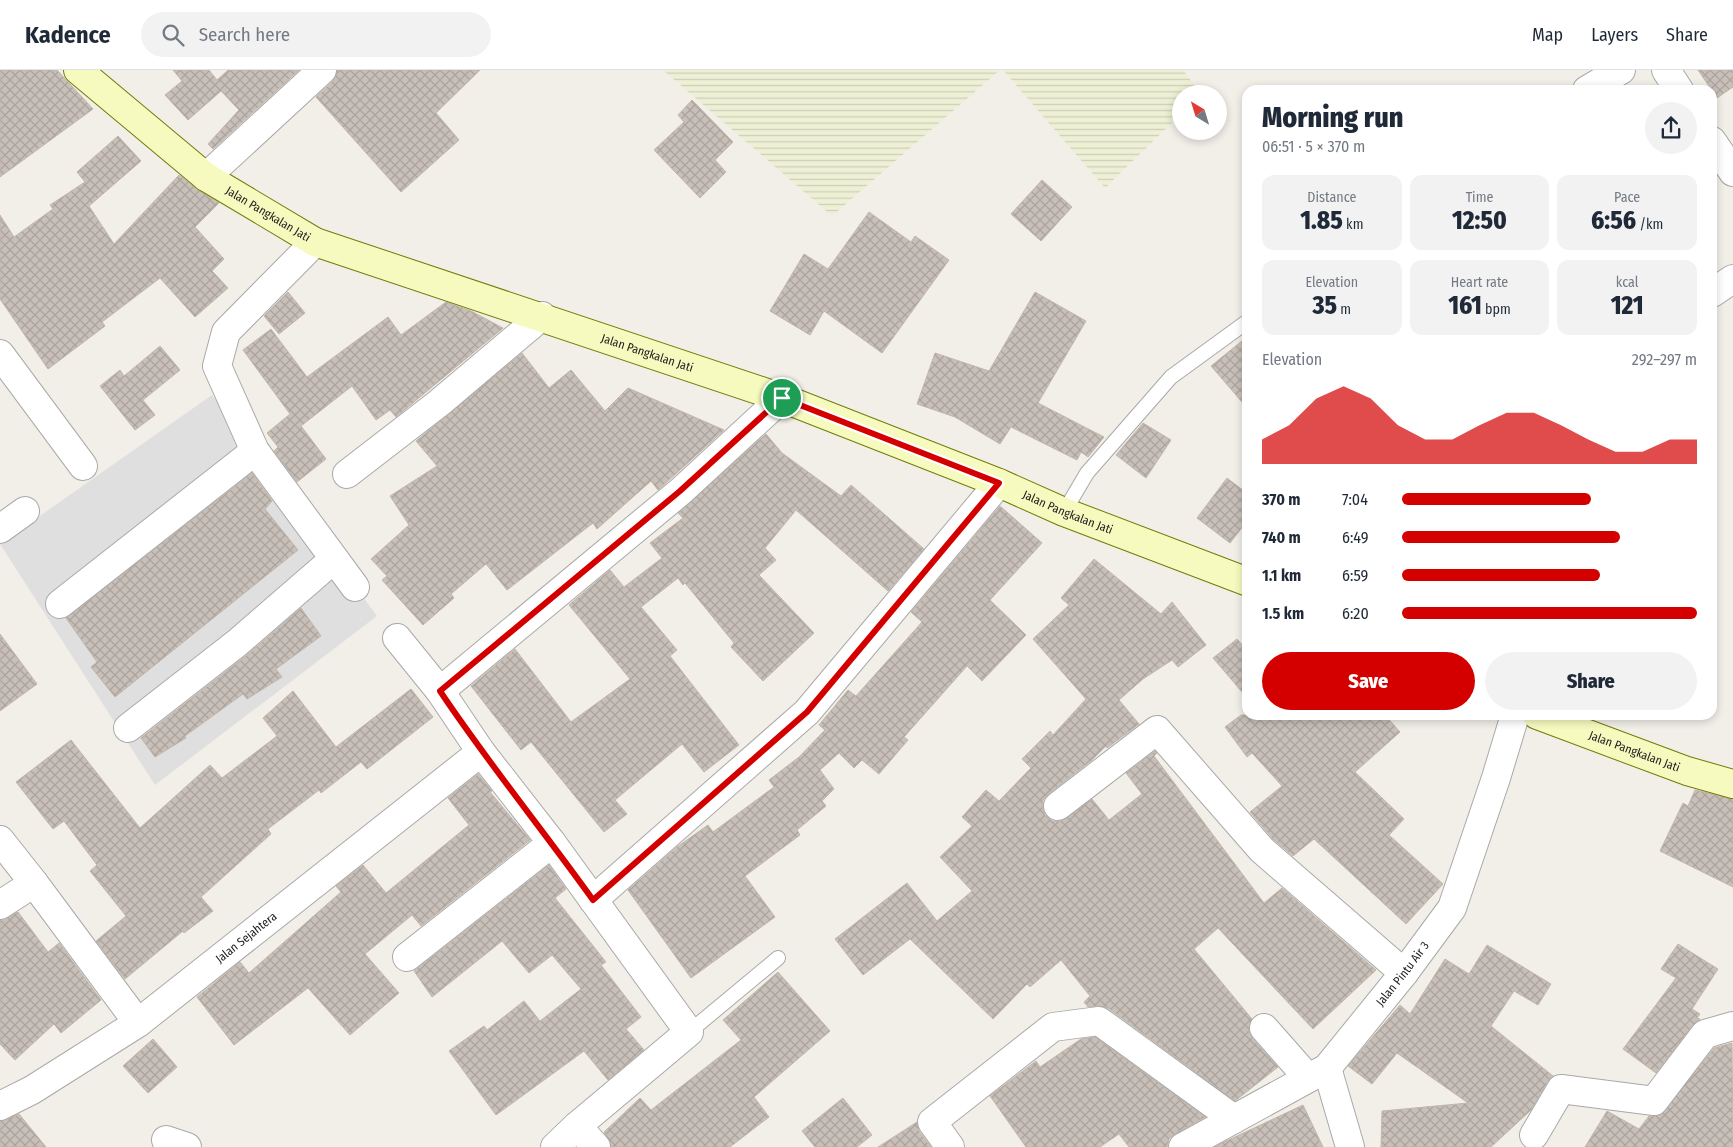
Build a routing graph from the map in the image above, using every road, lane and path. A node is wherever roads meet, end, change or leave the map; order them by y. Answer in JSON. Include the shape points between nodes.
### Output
{"nodes":[{"id":1,"x":322,"y":70,"type":"edge"},
{"id":2,"x":1622,"y":70,"type":"edge"},
{"id":3,"x":1666,"y":70,"type":"edge"},
{"id":4,"x":81,"y":71,"type":"edge"},
{"id":5,"x":1596,"y":85,"type":"edge"},
{"id":6,"x":1676,"y":85,"type":"edge"},
{"id":7,"x":1717,"y":148,"type":"edge"},
{"id":8,"x":1733,"y":172,"type":"edge"},
{"id":9,"x":206,"y":176,"type":"junction"},
{"id":10,"x":315,"y":242,"type":"junction"},
{"id":11,"x":1733,"y":279,"type":"edge"},
{"id":12,"x":1717,"y":290,"type":"edge"},
{"id":13,"x":542,"y":316,"type":"junction"},
{"id":14,"x":1242,"y":325,"type":"edge"},
{"id":15,"x":0,"y":354,"type":"edge"},
{"id":16,"x":782,"y":398,"type":"junction"},
{"id":17,"x":255,"y":451,"type":"junction"},
{"id":18,"x":83,"y":466,"type":"dead end"},
{"id":19,"x":346,"y":474,"type":"dead end"},
{"id":20,"x":999,"y":483,"type":"junction"},
{"id":21,"x":25,"y":511,"type":"dead end"},
{"id":22,"x":1064,"y":512,"type":"junction"},
{"id":23,"x":0,"y":528,"type":"edge"},
{"id":24,"x":334,"y":559,"type":"junction"},
{"id":25,"x":1242,"y":580,"type":"edge"},
{"id":26,"x":355,"y":587,"type":"dead end"},
{"id":27,"x":60,"y":604,"type":"dead end"},
{"id":28,"x":397,"y":638,"type":"dead end"},
{"id":29,"x":440,"y":691,"type":"junction"},
{"id":30,"x":1513,"y":720,"type":"edge"},
{"id":31,"x":1550,"y":720,"type":"edge"},
{"id":32,"x":128,"y":728,"type":"dead end"},
{"id":33,"x":481,"y":752,"type":"junction"},
{"id":34,"x":1733,"y":784,"type":"edge"},
{"id":35,"x":1058,"y":806,"type":"dead end"},
{"id":36,"x":0,"y":840,"type":"edge"},
{"id":37,"x":552,"y":843,"type":"junction"},
{"id":38,"x":34,"y":883,"type":"junction"},
{"id":39,"x":593,"y":900,"type":"junction"},
{"id":40,"x":0,"y":905,"type":"edge"},
{"id":41,"x":407,"y":957,"type":"dead end"},
{"id":42,"x":778,"y":958,"type":"dead end"},
{"id":43,"x":1404,"y":973,"type":"junction"},
{"id":44,"x":138,"y":1023,"type":"junction"},
{"id":45,"x":1733,"y":1026,"type":"edge"},
{"id":46,"x":1264,"y":1028,"type":"dead end"},
{"id":47,"x":689,"y":1032,"type":"junction"},
{"id":48,"x":1317,"y":1073,"type":"junction"},
{"id":49,"x":0,"y":1106,"type":"edge"},
{"id":50,"x":1234,"y":1119,"type":"junction"},
{"id":51,"x":577,"y":1126,"type":"junction"},
{"id":52,"x":1534,"y":1135,"type":"dead end"},
{"id":53,"x":555,"y":1147,"type":"edge"},
{"id":54,"x":596,"y":1147,"type":"edge"},
{"id":55,"x":950,"y":1147,"type":"edge"},
{"id":56,"x":1182,"y":1147,"type":"edge"},
{"id":57,"x":1350,"y":1147,"type":"edge"}],
"edges":[{"from":1,"to":9,"type":"street"},
{"from":2,"to":5,"type":"street"},
{"from":3,"to":6,"type":"street"},
{"from":4,"to":9,"type":"main road","name":"Jalan Pangkalan Jati"},
{"from":7,"to":8,"type":"street"},
{"from":9,"to":10,"type":"main road","name":"Jalan Pangkalan Jati"},
{"from":10,"to":13,"type":"main road","name":"Jalan Pangkalan Jati"},
{"from":10,"to":17,"type":"street","via":[[226,332],[217,366]]},
{"from":11,"to":12,"type":"street"},
{"from":13,"to":16,"type":"main road","name":"Jalan Pangkalan Jati"},
{"from":13,"to":19,"type":"street","via":[[439,403]]},
{"from":14,"to":22,"type":"lane","via":[[1171,377],[1087,472]]},
{"from":15,"to":18,"type":"street"},
{"from":16,"to":20,"type":"main road","name":"Jalan Pangkalan Jati"},
{"from":16,"to":29,"type":"street","via":[[680,491]]},
{"from":17,"to":24,"type":"street"},
{"from":17,"to":27,"type":"street"},
{"from":20,"to":22,"type":"main road","name":"Jalan Pangkalan Jati"},
{"from":20,"to":39,"type":"street","via":[[807,712]]},
{"from":21,"to":23,"type":"street"},
{"from":22,"to":25,"type":"main road","name":"Jalan Pangkalan Jati"},
{"from":24,"to":26,"type":"street"},
{"from":24,"to":32,"type":"street","via":[[237,643]]},
{"from":28,"to":29,"type":"street"},
{"from":29,"to":33,"type":"street"},
{"from":30,"to":43,"type":"street","name":"Jalan Pintu Air 3","via":[[1452,908]]},
{"from":31,"to":34,"type":"main road","name":"Jalan Pangkalan Jati","via":[[1687,771]]},
{"from":33,"to":37,"type":"street"},
{"from":33,"to":44,"type":"street","name":"Jalan Sejahtera"},
{"from":35,"to":43,"type":"street","via":[[1157,730],[1262,850]]},
{"from":36,"to":38,"type":"street"},
{"from":37,"to":39,"type":"street"},
{"from":37,"to":41,"type":"street"},
{"from":38,"to":40,"type":"street"},
{"from":38,"to":44,"type":"street"},
{"from":39,"to":47,"type":"street"},
{"from":42,"to":47,"type":"lane"},
{"from":43,"to":48,"type":"street","name":"Jalan Pintu Air 3"},
{"from":44,"to":49,"type":"street","name":"Jalan Sejahtera","via":[[32,1090]]},
{"from":45,"to":52,"type":"street","via":[[1705,1034],[1654,1102],[1561,1089]]},
{"from":46,"to":48,"type":"street"},
{"from":47,"to":51,"type":"street"},
{"from":48,"to":50,"type":"street","name":"Jalan Pintu Air 3"},
{"from":48,"to":57,"type":"street"},
{"from":50,"to":55,"type":"street","via":[[1099,1021],[1053,1027],[932,1122]]},
{"from":50,"to":56,"type":"street","name":"Jalan Pintu Air 3"},
{"from":51,"to":53,"type":"street"},
{"from":51,"to":54,"type":"street"}]}
